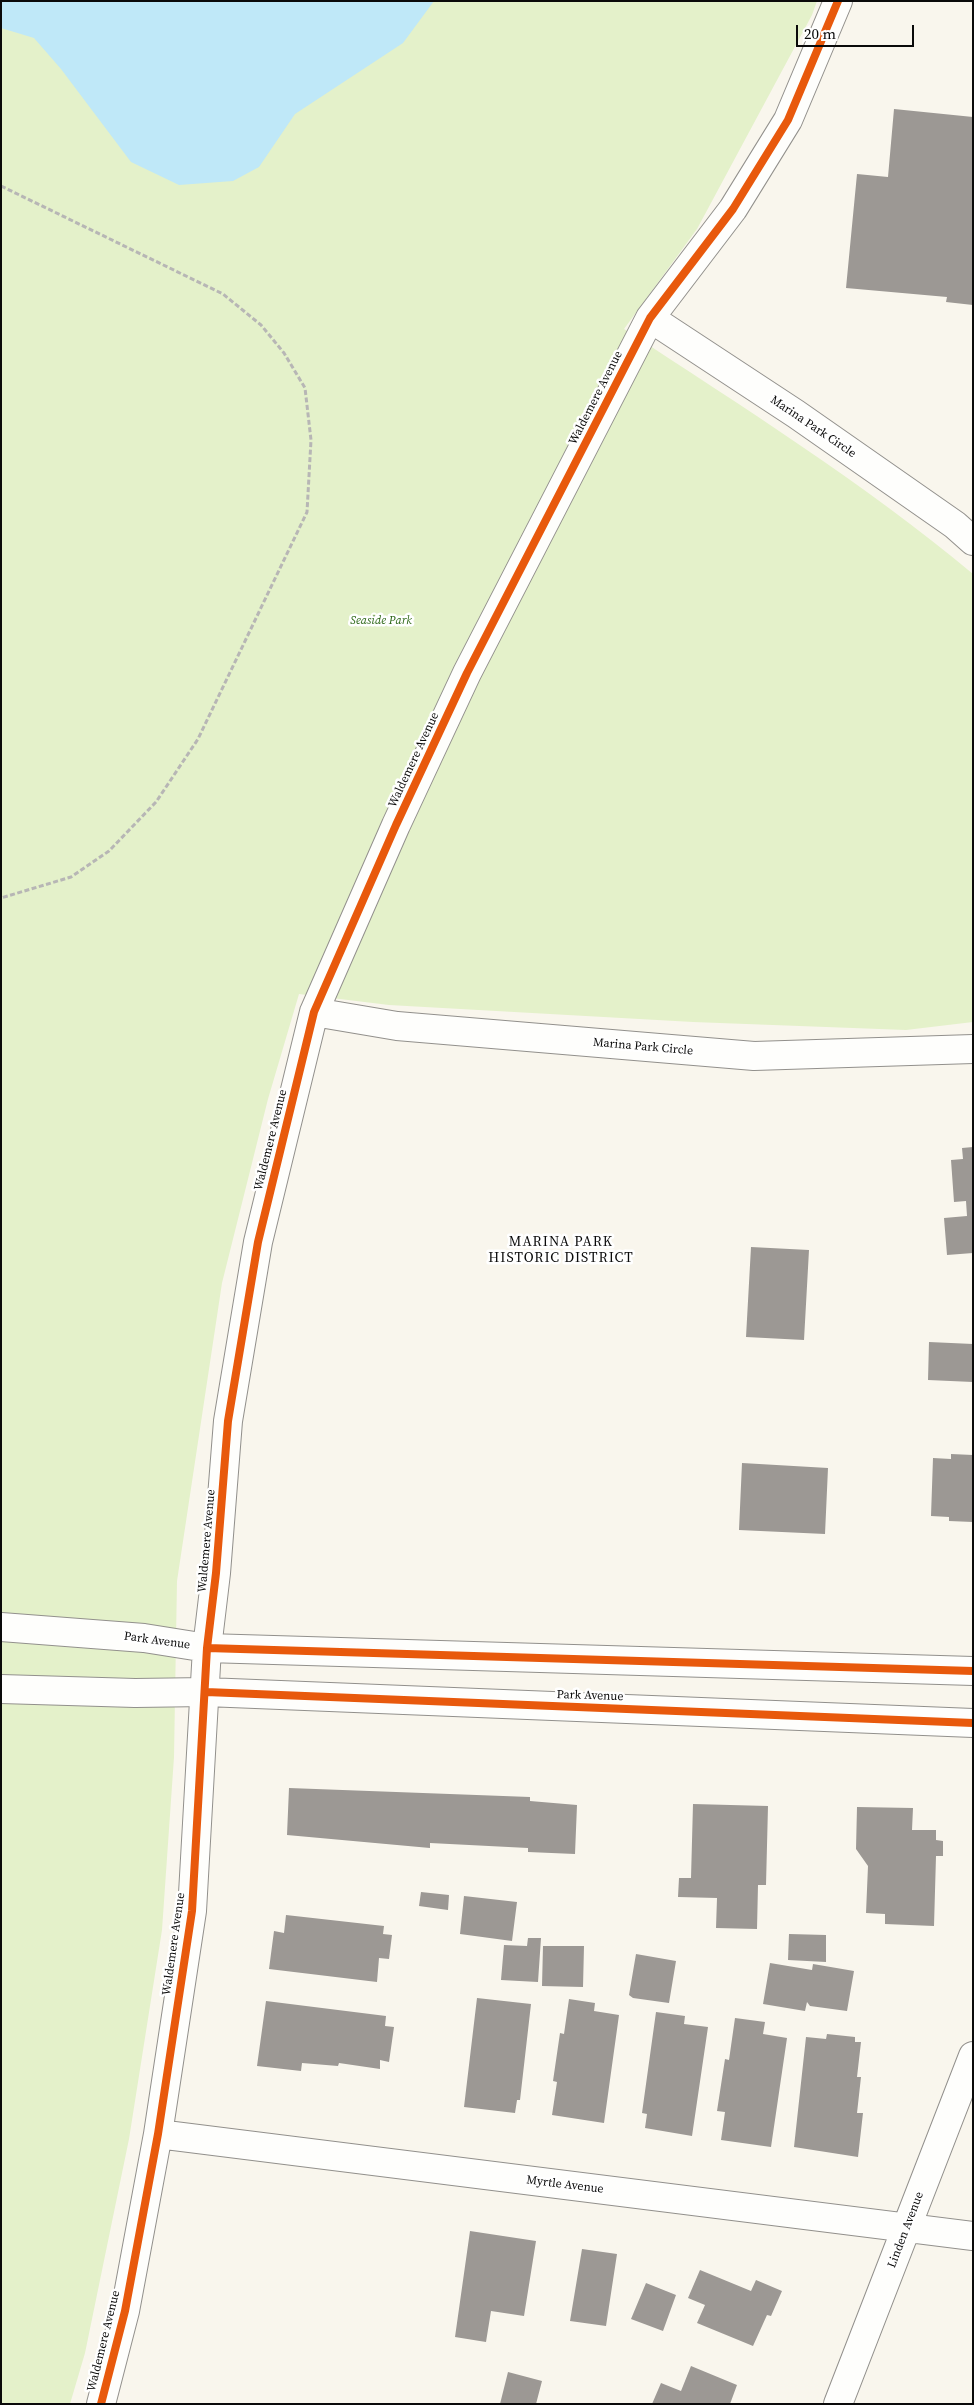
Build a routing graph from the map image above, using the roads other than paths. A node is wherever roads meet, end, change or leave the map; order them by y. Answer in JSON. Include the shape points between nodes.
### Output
{"nodes":[{"id":1,"x":838,"y":1,"type":"edge"},
{"id":2,"x":650,"y":318,"type":"junction"},
{"id":3,"x":973,"y":541,"type":"edge"},
{"id":4,"x":314,"y":1012,"type":"junction"},
{"id":5,"x":973,"y":1048,"type":"edge"},
{"id":6,"x":1,"y":1627,"type":"edge"},
{"id":7,"x":207,"y":1648,"type":"junction"},
{"id":8,"x":973,"y":1671,"type":"edge"},
{"id":9,"x":1,"y":1689,"type":"edge"},
{"id":10,"x":206,"y":1692,"type":"junction"},
{"id":11,"x":973,"y":1723,"type":"edge"},
{"id":12,"x":973,"y":2056,"type":"edge"},
{"id":13,"x":158,"y":2134,"type":"junction"},
{"id":14,"x":906,"y":2228,"type":"junction"},
{"id":15,"x":973,"y":2236,"type":"edge"},
{"id":16,"x":101,"y":2404,"type":"edge"},
{"id":17,"x":838,"y":2404,"type":"edge"}],
"edges":[{"from":1,"to":2,"type":"street","name":"Waldemere Avenue","via":[[788,120],[733,209]]},
{"from":2,"to":3,"type":"street","name":"Marina Park Circle","via":[[796,414],[955,525]]},
{"from":2,"to":4,"type":"street","name":"Waldemere Avenue","via":[[467,673]]},
{"from":4,"to":5,"type":"street","name":"Marina Park Circle","via":[[397,1026],[754,1056]]},
{"from":4,"to":7,"type":"street","name":"Waldemere Avenue","via":[[258,1242],[228,1421]]},
{"from":6,"to":7,"type":"street","name":"Park Avenue","via":[[144,1638]]},
{"from":7,"to":8,"type":"street","name":"Park Avenue"},
{"from":7,"to":10,"type":"street","name":"Waldemere Avenue"},
{"from":9,"to":10,"type":"street","name":"Park Avenue"},
{"from":10,"to":11,"type":"street","name":"Park Avenue"},
{"from":10,"to":13,"type":"street","name":"Waldemere Avenue","via":[[192,1911]]},
{"from":12,"to":14,"type":"street","name":"Linden Avenue"},
{"from":13,"to":14,"type":"street","name":"Myrtle Avenue"},
{"from":13,"to":16,"type":"street","name":"Waldemere Avenue","via":[[125,2311]]},
{"from":14,"to":15,"type":"street","name":"Myrtle Avenue"},
{"from":14,"to":17,"type":"street","name":"Linden Avenue"}]}
